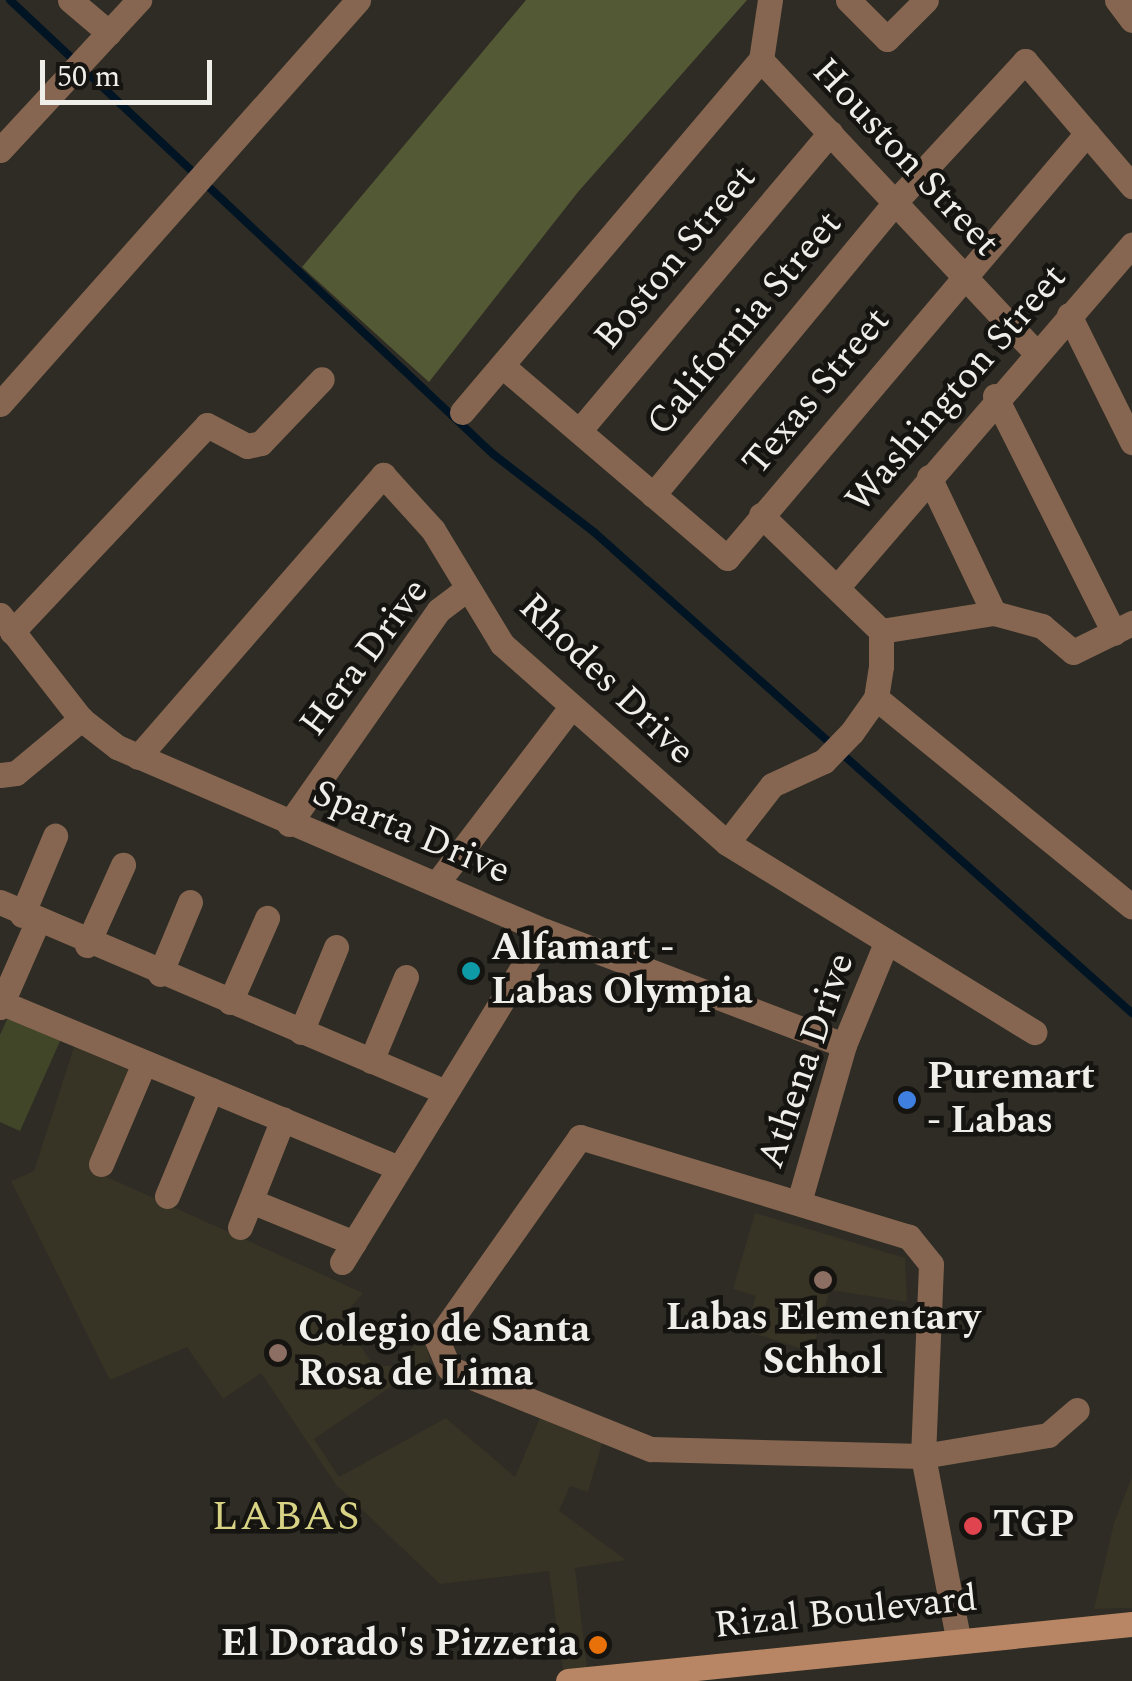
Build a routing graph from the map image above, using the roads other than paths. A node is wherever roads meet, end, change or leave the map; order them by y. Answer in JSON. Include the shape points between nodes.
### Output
{"nodes":[{"id":1,"x":70,"y":0,"type":"edge"},
{"id":2,"x":139,"y":0,"type":"edge"},
{"id":3,"x":358,"y":0,"type":"edge"},
{"id":4,"x":770,"y":0,"type":"edge"},
{"id":5,"x":848,"y":0,"type":"edge"},
{"id":6,"x":926,"y":0,"type":"edge"},
{"id":7,"x":103,"y":40,"type":"junction"},
{"id":8,"x":760,"y":60,"type":"junction"},
{"id":9,"x":830,"y":133,"type":"junction"},
{"id":10,"x":1088,"y":133,"type":"junction"},
{"id":11,"x":0,"y":150,"type":"edge"},
{"id":12,"x":1132,"y":186,"type":"edge"},
{"id":13,"x":895,"y":202,"type":"junction"},
{"id":14,"x":1132,"y":244,"type":"edge"},
{"id":15,"x":965,"y":275,"type":"junction"},
{"id":16,"x":1069,"y":315,"type":"junction"},
{"id":17,"x":1036,"y":353,"type":"junction"},
{"id":18,"x":506,"y":368,"type":"junction"},
{"id":19,"x":322,"y":379,"type":"dead end"},
{"id":20,"x":995,"y":396,"type":"junction"},
{"id":21,"x":0,"y":404,"type":"edge"},
{"id":22,"x":462,"y":412,"type":"dead end"},
{"id":23,"x":579,"y":431,"type":"junction"},
{"id":24,"x":1132,"y":442,"type":"edge"},
{"id":25,"x":929,"y":478,"type":"junction"},
{"id":26,"x":654,"y":494,"type":"junction"},
{"id":27,"x":761,"y":516,"type":"junction"},
{"id":28,"x":840,"y":584,"type":"junction"},
{"id":29,"x":468,"y":588,"type":"junction"},
{"id":30,"x":994,"y":613,"type":"junction"},
{"id":31,"x":6,"y":623,"type":"edge"},
{"id":32,"x":1123,"y":628,"type":"edge"},
{"id":33,"x":881,"y":631,"type":"junction"},
{"id":34,"x":876,"y":698,"type":"junction"},
{"id":35,"x":571,"y":708,"type":"junction"},
{"id":36,"x":82,"y":719,"type":"junction"},
{"id":37,"x":138,"y":757,"type":"junction"},
{"id":38,"x":0,"y":774,"type":"edge"},
{"id":39,"x":289,"y":824,"type":"junction"},
{"id":40,"x":54,"y":836,"type":"dead end"},
{"id":41,"x":727,"y":843,"type":"junction"},
{"id":42,"x":123,"y":865,"type":"dead end"},
{"id":43,"x":437,"y":882,"type":"junction"},
{"id":44,"x":190,"y":902,"type":"dead end"},
{"id":45,"x":1132,"y":907,"type":"edge"},
{"id":46,"x":20,"y":914,"type":"edge"},
{"id":47,"x":267,"y":918,"type":"dead end"},
{"id":48,"x":545,"y":931,"type":"junction"},
{"id":49,"x":886,"y":943,"type":"junction"},
{"id":50,"x":87,"y":945,"type":"junction"},
{"id":51,"x":336,"y":948,"type":"dead end"},
{"id":52,"x":160,"y":974,"type":"junction"},
{"id":53,"x":406,"y":977,"type":"dead end"},
{"id":54,"x":230,"y":1002,"type":"junction"},
{"id":55,"x":1,"y":1004,"type":"edge"},
{"id":56,"x":301,"y":1032,"type":"junction"},
{"id":57,"x":1034,"y":1032,"type":"dead end"},
{"id":58,"x":844,"y":1045,"type":"junction"},
{"id":59,"x":371,"y":1060,"type":"junction"},
{"id":60,"x":144,"y":1063,"type":"junction"},
{"id":61,"x":211,"y":1090,"type":"junction"},
{"id":62,"x":444,"y":1091,"type":"junction"},
{"id":63,"x":283,"y":1119,"type":"junction"},
{"id":64,"x":102,"y":1164,"type":"dead end"},
{"id":65,"x":399,"y":1168,"type":"junction"},
{"id":66,"x":167,"y":1196,"type":"dead end"},
{"id":67,"x":251,"y":1201,"type":"junction"},
{"id":68,"x":799,"y":1202,"type":"junction"},
{"id":69,"x":240,"y":1227,"type":"dead end"},
{"id":70,"x":1076,"y":1410,"type":"dead end"},
{"id":71,"x":923,"y":1456,"type":"junction"},
{"id":72,"x":1132,"y":1624,"type":"edge"},
{"id":73,"x":958,"y":1638,"type":"junction"},
{"id":74,"x":732,"y":1672,"type":"edge"},
{"id":75,"x":568,"y":1681,"type":"edge"}],
"edges":[{"from":1,"to":7,"type":"street"},
{"from":2,"to":7,"type":"street"},
{"from":3,"to":21,"type":"street"},
{"from":4,"to":8,"type":"street"},
{"from":5,"to":6,"type":"street","via":[[887,39]]},
{"from":7,"to":11,"type":"street"},
{"from":8,"to":9,"type":"street","name":"Houston Street"},
{"from":8,"to":18,"type":"street"},
{"from":9,"to":13,"type":"street","name":"Houston Street"},
{"from":9,"to":23,"type":"street","name":"Boston Street"},
{"from":10,"to":12,"type":"street"},
{"from":10,"to":13,"type":"street","name":"California Street","via":[[1025,61]]},
{"from":10,"to":15,"type":"street","name":"Texas Street"},
{"from":13,"to":15,"type":"street","name":"Houston Street"},
{"from":13,"to":26,"type":"street","name":"California Street"},
{"from":14,"to":16,"type":"street","name":"Washington Street"},
{"from":15,"to":17,"type":"street","name":"Houston Street"},
{"from":15,"to":27,"type":"street","name":"Texas Street"},
{"from":16,"to":17,"type":"street","name":"Washington Street"},
{"from":16,"to":24,"type":"street"},
{"from":17,"to":20,"type":"street","name":"Washington Street"},
{"from":18,"to":22,"type":"street"},
{"from":18,"to":23,"type":"street"},
{"from":19,"to":31,"type":"street","via":[[261,443],[247,446],[207,425]]},
{"from":20,"to":25,"type":"street","name":"Washington Street"},
{"from":20,"to":32,"type":"street"},
{"from":23,"to":26,"type":"street"},
{"from":25,"to":28,"type":"street","name":"Washington Street"},
{"from":25,"to":30,"type":"street"},
{"from":26,"to":27,"type":"street","name":"Texas Street","via":[[728,558]]},
{"from":27,"to":28,"type":"street"},
{"from":28,"to":33,"type":"street"},
{"from":29,"to":35,"type":"street","name":"Rhodes Drive","via":[[502,644]]},
{"from":29,"to":37,"type":"street","name":"Rhodes Drive","via":[[383,475]]},
{"from":29,"to":39,"type":"street","name":"Hera Drive","via":[[439,610]]},
{"from":30,"to":32,"type":"street","via":[[1042,626],[1073,652]]},
{"from":30,"to":33,"type":"street"},
{"from":31,"to":36,"type":"street","name":"Sparta Drive"},
{"from":33,"to":34,"type":"street"},
{"from":34,"to":41,"type":"street","via":[[824,761],[772,785]]},
{"from":34,"to":45,"type":"street"},
{"from":35,"to":41,"type":"street","name":"Rhodes Drive"},
{"from":35,"to":43,"type":"street"},
{"from":36,"to":37,"type":"street","name":"Sparta Drive"},
{"from":36,"to":38,"type":"street","via":[[16,773]]},
{"from":37,"to":39,"type":"street","name":"Sparta Drive"},
{"from":39,"to":43,"type":"street","name":"Sparta Drive"},
{"from":40,"to":46,"type":"street"},
{"from":41,"to":49,"type":"street","name":"Rhodes Drive"},
{"from":42,"to":50,"type":"street"},
{"from":43,"to":48,"type":"street","name":"Sparta Drive"},
{"from":44,"to":52,"type":"street"},
{"from":46,"to":50,"type":"street"},
{"from":46,"to":55,"type":"street"},
{"from":47,"to":54,"type":"street"},
{"from":48,"to":58,"type":"street","name":"Sparta Drive"},
{"from":48,"to":62,"type":"street"},
{"from":49,"to":57,"type":"street","name":"Rhodes Drive"},
{"from":49,"to":58,"type":"street","name":"Athena Drive"},
{"from":50,"to":52,"type":"street"},
{"from":51,"to":56,"type":"street"},
{"from":52,"to":54,"type":"street"},
{"from":53,"to":59,"type":"street"},
{"from":54,"to":56,"type":"street"},
{"from":55,"to":60,"type":"street"},
{"from":56,"to":59,"type":"street"},
{"from":58,"to":68,"type":"street","name":"Athena Drive"},
{"from":59,"to":62,"type":"street"},
{"from":60,"to":61,"type":"street"},
{"from":60,"to":64,"type":"street"},
{"from":61,"to":63,"type":"street"},
{"from":61,"to":66,"type":"street"},
{"from":62,"to":65,"type":"street"},
{"from":63,"to":65,"type":"street"},
{"from":63,"to":67,"type":"street"},
{"from":65,"to":67,"type":"street","via":[[348,1253]]},
{"from":67,"to":69,"type":"street"},
{"from":68,"to":71,"type":"street","via":[[909,1238],[931,1264]]},
{"from":68,"to":71,"type":"street","via":[[580,1136],[438,1340],[440,1352],[449,1368],[652,1449]]},
{"from":70,"to":71,"type":"street","via":[[1048,1434]]},
{"from":71,"to":73,"type":"street"},
{"from":72,"to":73,"type":"main road","name":"Rizal Boulevard"},
{"from":73,"to":74,"type":"main road","name":"Rizal Boulevard"},
{"from":74,"to":75,"type":"main road","name":"Rizal Boulevard"}]}
